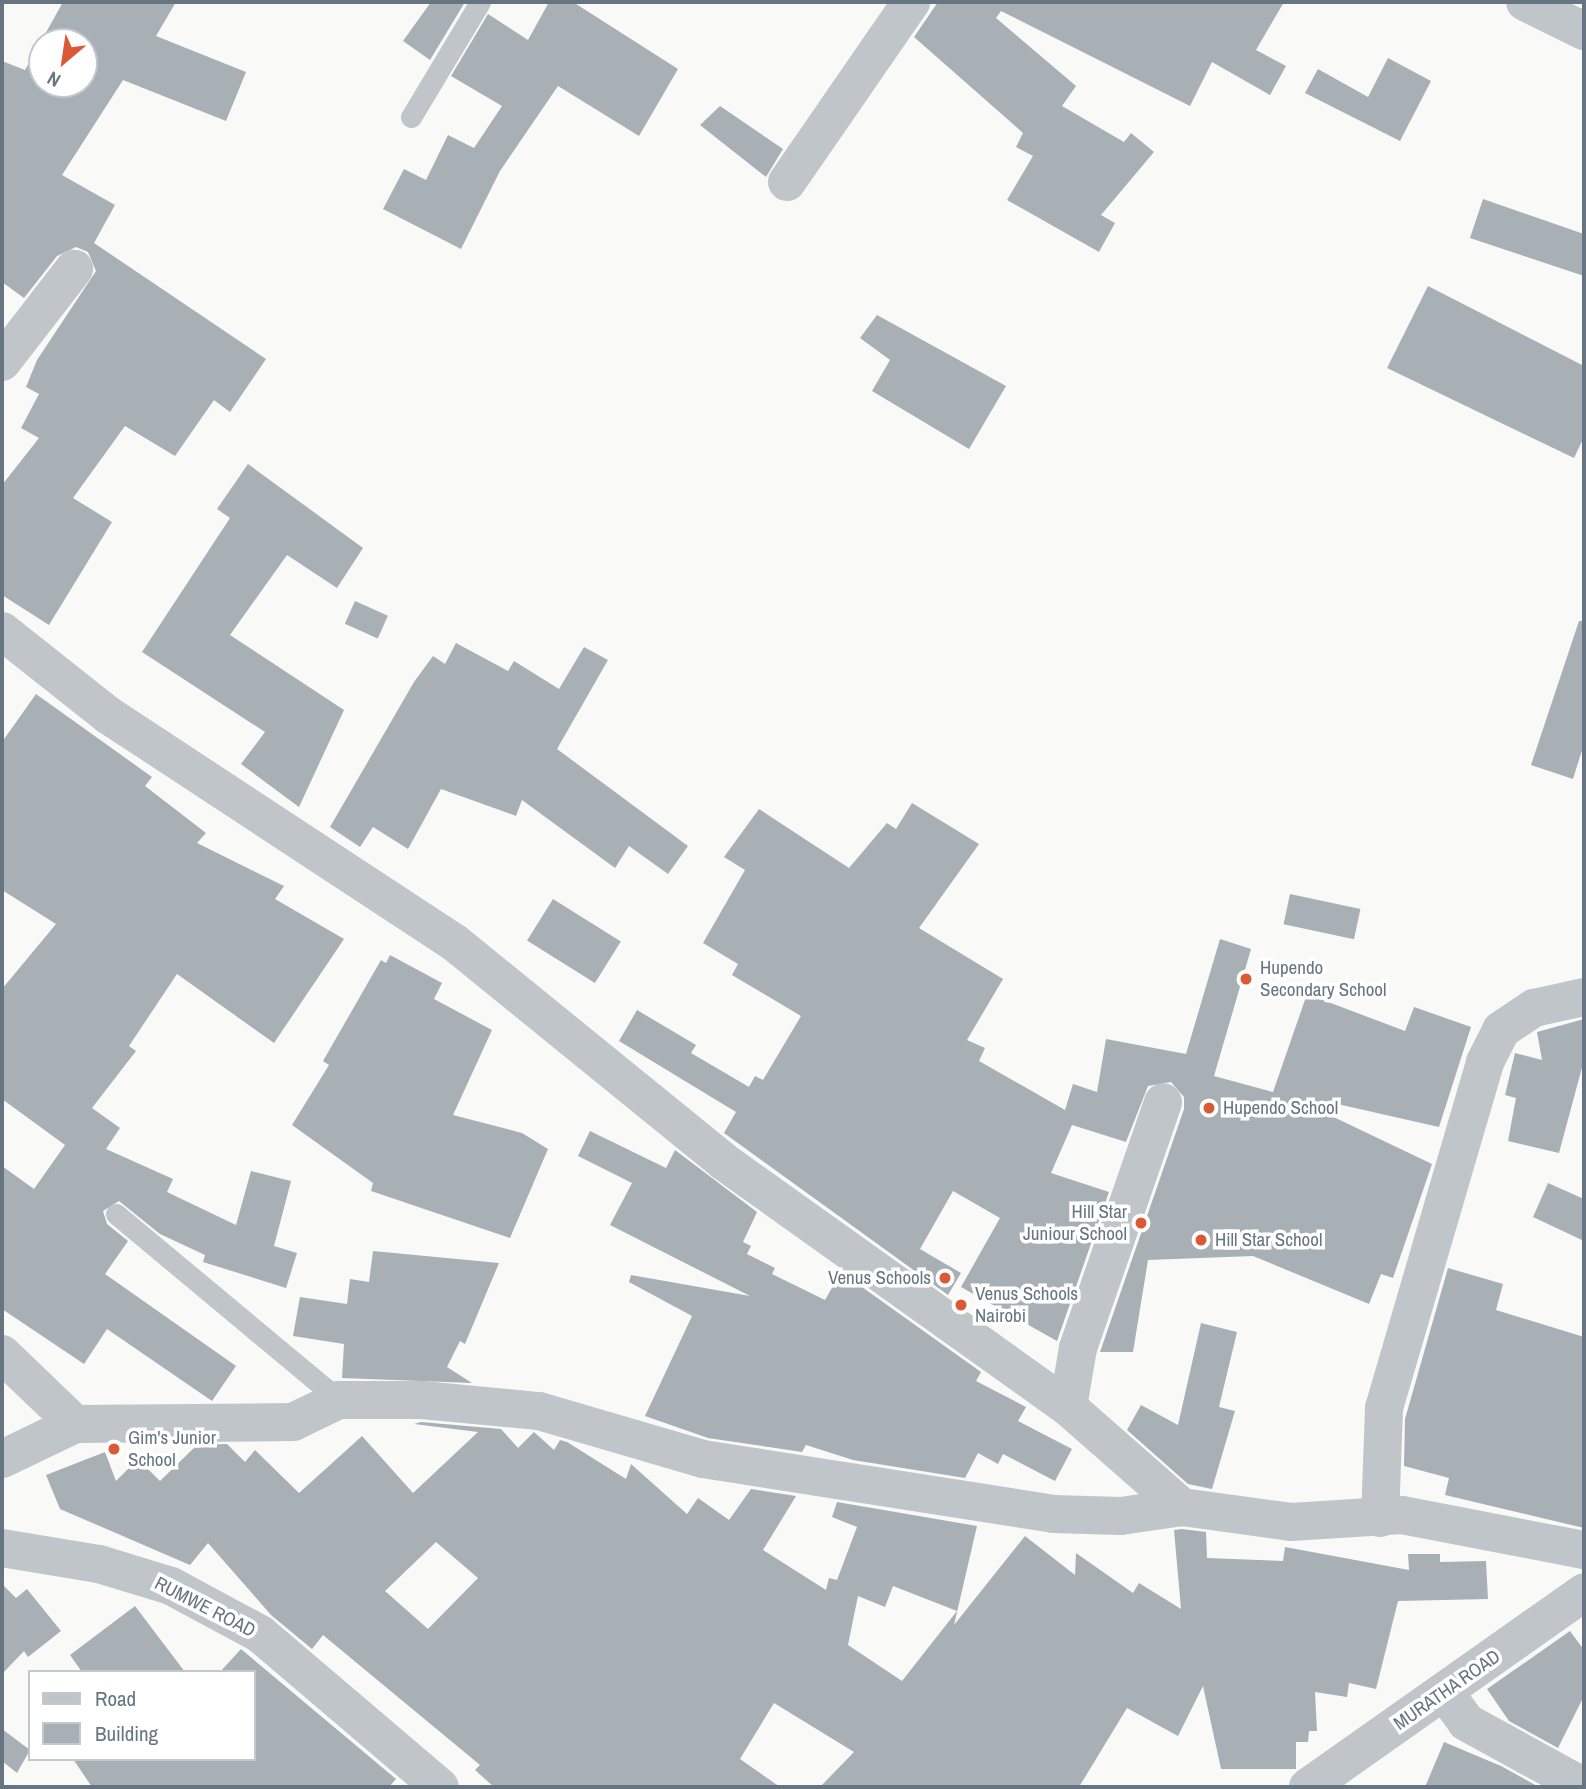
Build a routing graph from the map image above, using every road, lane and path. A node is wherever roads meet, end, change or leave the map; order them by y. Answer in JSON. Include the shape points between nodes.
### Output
{"nodes":[{"id":1,"x":480,"y":2,"type":"edge"},
{"id":2,"x":911,"y":2,"type":"edge"},
{"id":3,"x":1525,"y":2,"type":"edge"},
{"id":4,"x":1584,"y":31,"type":"edge"},
{"id":5,"x":411,"y":117,"type":"dead end"},
{"id":6,"x":787,"y":182,"type":"dead end"},
{"id":7,"x":74,"y":269,"type":"dead end"},
{"id":8,"x":2,"y":362,"type":"edge"},
{"id":9,"x":2,"y":631,"type":"edge"},
{"id":10,"x":1584,"y":997,"type":"edge"},
{"id":11,"x":1163,"y":1101,"type":"dead end"},
{"id":12,"x":117,"y":1214,"type":"dead end"},
{"id":13,"x":2,"y":1354,"type":"edge"},
{"id":14,"x":339,"y":1400,"type":"junction"},
{"id":15,"x":1068,"y":1407,"type":"junction"},
{"id":16,"x":75,"y":1424,"type":"junction"},
{"id":17,"x":2,"y":1459,"type":"edge"},
{"id":18,"x":1182,"y":1507,"type":"junction"},
{"id":19,"x":1380,"y":1518,"type":"junction"},
{"id":20,"x":2,"y":1548,"type":"edge"},
{"id":21,"x":1584,"y":1550,"type":"edge"},
{"id":22,"x":1584,"y":1591,"type":"edge"},
{"id":23,"x":1446,"y":1694,"type":"junction"},
{"id":24,"x":1328,"y":1780,"type":"edge"},
{"id":25,"x":430,"y":1784,"type":"edge"},
{"id":26,"x":1584,"y":1787,"type":"edge"}],
"edges":[{"from":1,"to":5,"type":"lane"},
{"from":2,"to":6,"type":"street"},
{"from":3,"to":4,"type":"street"},
{"from":7,"to":8,"type":"street"},
{"from":9,"to":15,"type":"street","via":[[108,715],[455,943],[734,1169]]},
{"from":10,"to":19,"type":"street","via":[[1534,1008],[1502,1030],[1485,1062],[1384,1408]]},
{"from":11,"to":15,"type":"street","via":[[1077,1348]]},
{"from":12,"to":14,"type":"lane"},
{"from":13,"to":16,"type":"street"},
{"from":14,"to":16,"type":"street","via":[[293,1422]]},
{"from":14,"to":18,"type":"street","via":[[539,1411],[703,1459],[1053,1514],[1121,1516]]},
{"from":15,"to":18,"type":"street"},
{"from":16,"to":17,"type":"street"},
{"from":18,"to":19,"type":"street","via":[[1292,1522]]},
{"from":19,"to":21,"type":"street","via":[[1402,1515]]},
{"from":20,"to":25,"type":"street","name":"RUMWE ROAD","via":[[99,1564],[171,1586],[260,1634]]},
{"from":22,"to":23,"type":"street","name":"MURATHA ROAD"},
{"from":23,"to":24,"type":"street","name":"MURATHA ROAD"},
{"from":23,"to":26,"type":"street","via":[[1466,1722]]}]}
